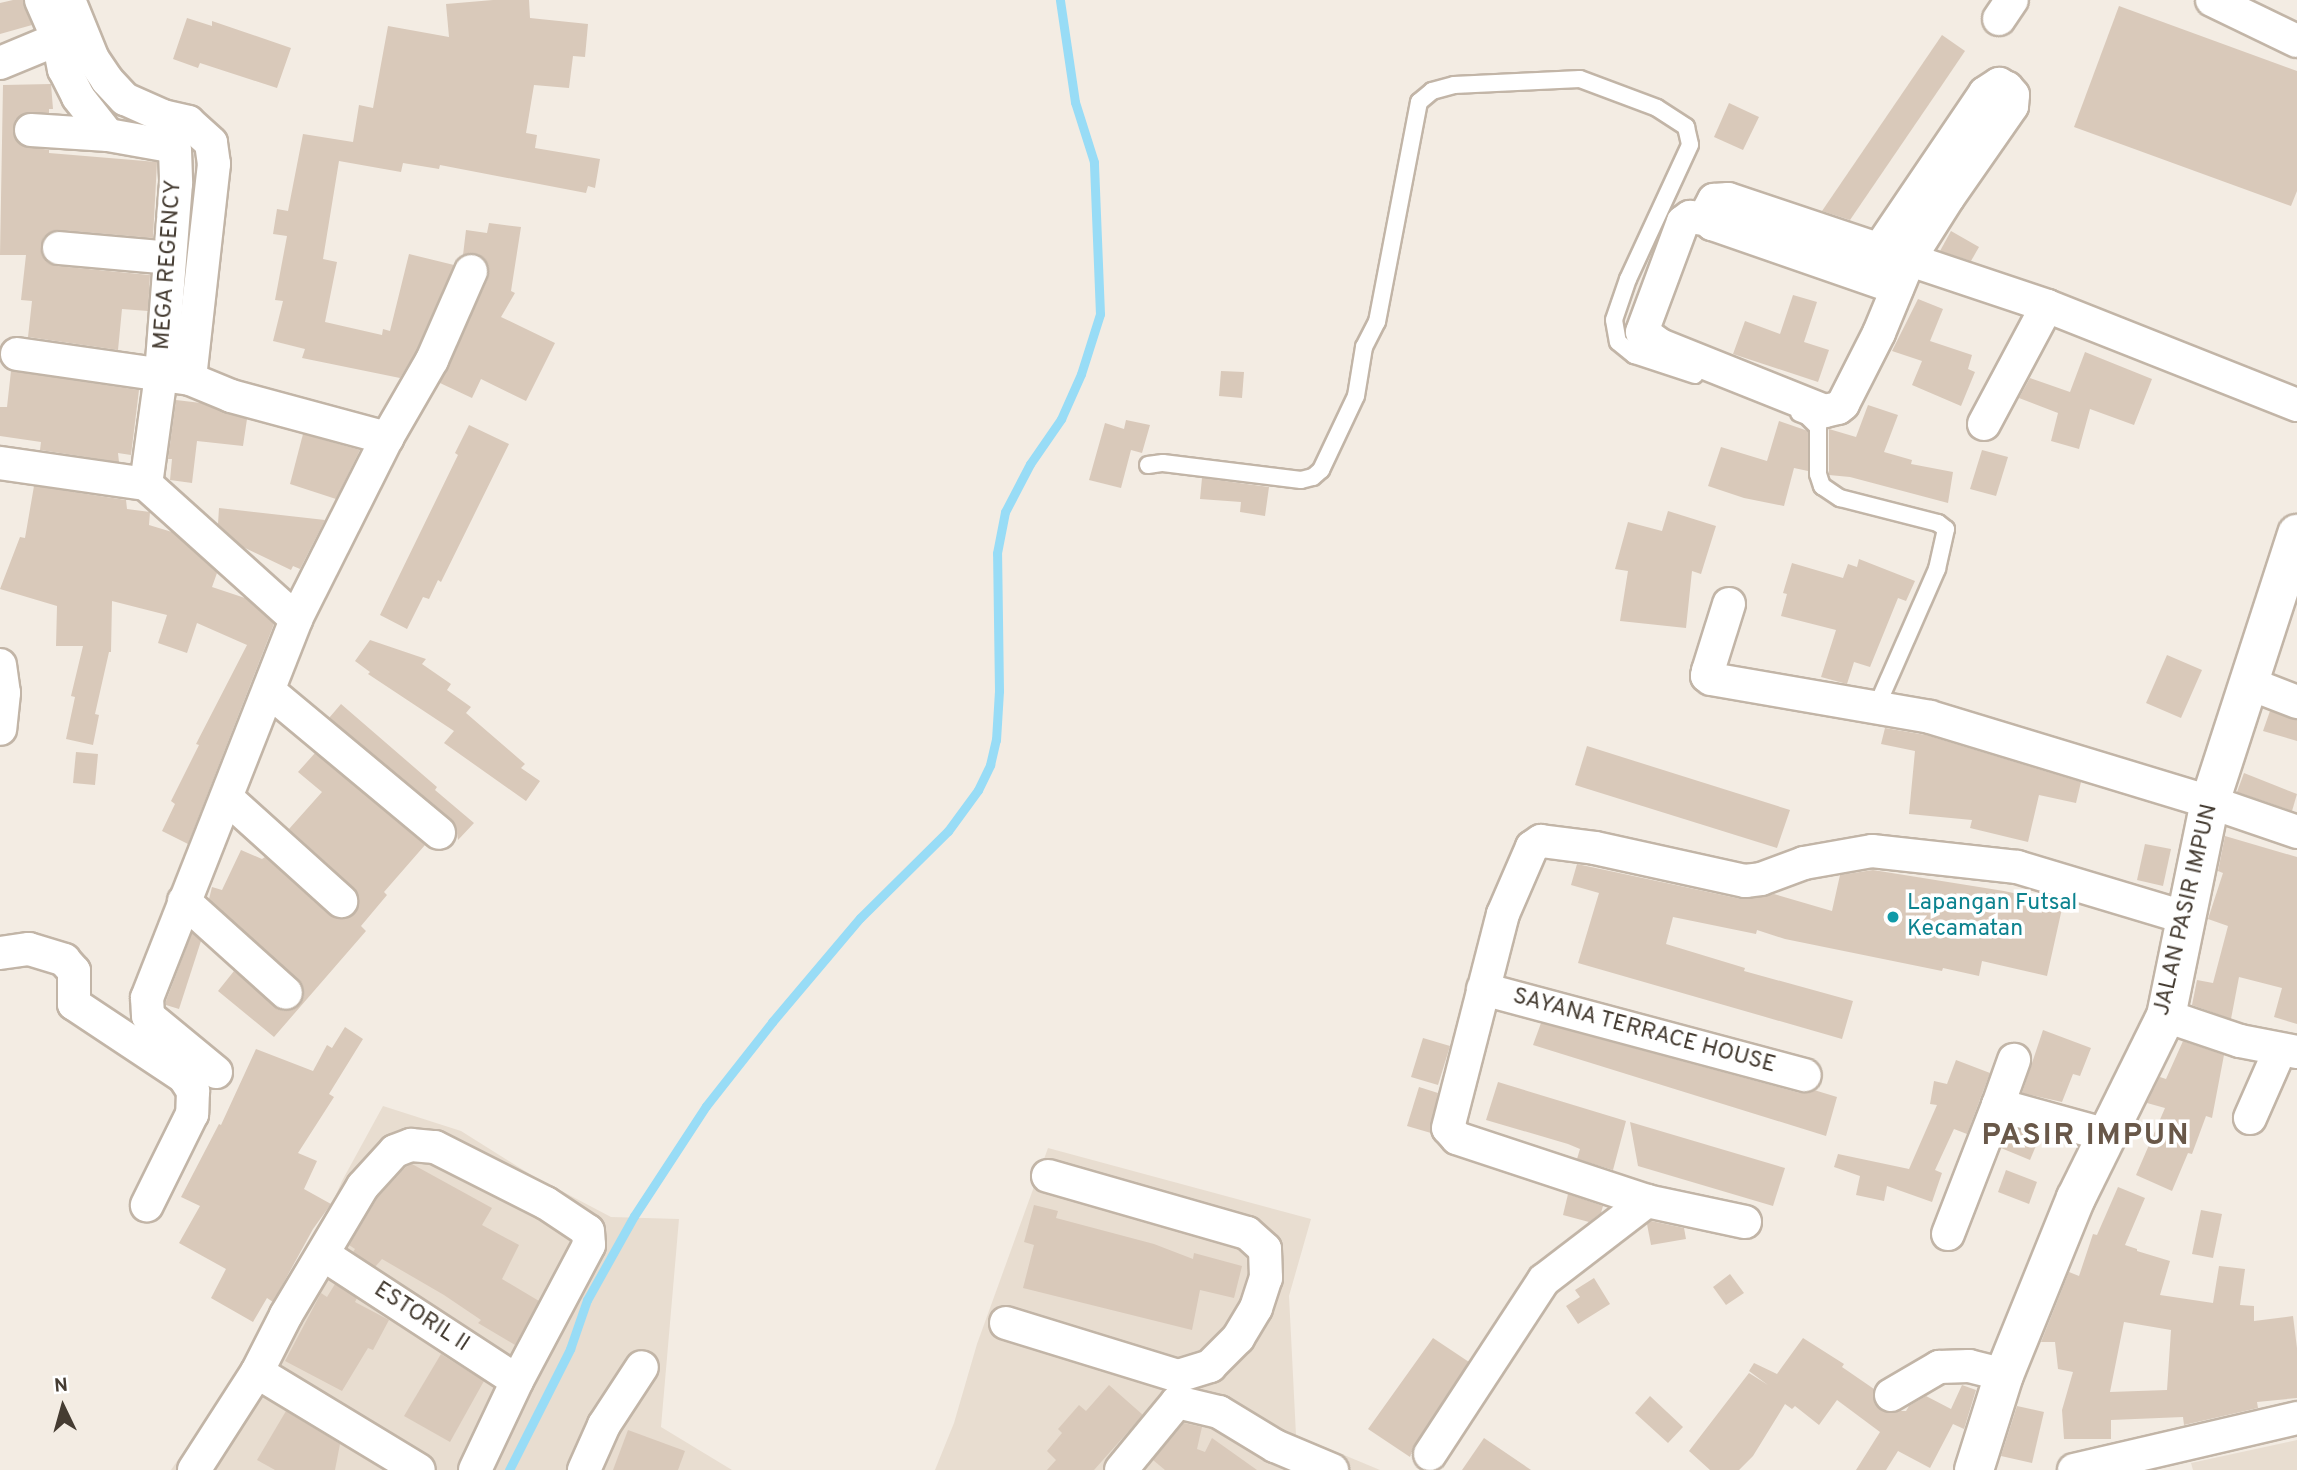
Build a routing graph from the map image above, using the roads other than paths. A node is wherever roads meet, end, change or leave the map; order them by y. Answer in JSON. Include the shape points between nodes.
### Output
{"nodes":[{"id":1,"x":41,"y":0,"type":"edge"},
{"id":2,"x":69,"y":0,"type":"edge"},
{"id":3,"x":2212,"y":0,"type":"edge"},
{"id":4,"x":58,"y":38,"type":"junction"},
{"id":5,"x":2297,"y":41,"type":"edge"},
{"id":6,"x":0,"y":63,"type":"edge"},
{"id":7,"x":31,"y":130,"type":"dead end"},
{"id":8,"x":108,"y":135,"type":"junction"},
{"id":9,"x":1708,"y":220,"type":"junction"},
{"id":10,"x":59,"y":248,"type":"dead end"},
{"id":11,"x":1880,"y":248,"type":"junction"},
{"id":12,"x":170,"y":258,"type":"junction"},
{"id":13,"x":1910,"y":258,"type":"junction"},
{"id":14,"x":471,"y":271,"type":"dead end"},
{"id":15,"x":1865,"y":276,"type":"junction"},
{"id":16,"x":1897,"y":288,"type":"junction"},
{"id":17,"x":2047,"y":306,"type":"junction"},
{"id":18,"x":17,"y":354,"type":"dead end"},
{"id":19,"x":175,"y":377,"type":"junction"},
{"id":20,"x":2297,"y":405,"type":"edge"},
{"id":21,"x":1984,"y":424,"type":"dead end"},
{"id":22,"x":387,"y":438,"type":"junction"},
{"id":23,"x":0,"y":463,"type":"edge"},
{"id":24,"x":1148,"y":465,"type":"dead end"},
{"id":25,"x":146,"y":484,"type":"junction"},
{"id":26,"x":2297,"y":534,"type":"edge"},
{"id":27,"x":1729,"y":604,"type":"dead end"},
{"id":28,"x":296,"y":619,"type":"junction"},
{"id":29,"x":0,"y":665,"type":"edge"},
{"id":30,"x":2248,"y":683,"type":"junction"},
{"id":31,"x":270,"y":692,"type":"junction"},
{"id":32,"x":2297,"y":702,"type":"edge"},
{"id":33,"x":1876,"y":708,"type":"junction"},
{"id":34,"x":0,"y":729,"type":"edge"},
{"id":35,"x":228,"y":798,"type":"junction"},
{"id":36,"x":2210,"y":802,"type":"junction"},
{"id":37,"x":2297,"y":832,"type":"edge"},
{"id":38,"x":439,"y":833,"type":"dead end"},
{"id":39,"x":184,"y":901,"type":"junction"},
{"id":40,"x":341,"y":901,"type":"dead end"},
{"id":41,"x":2184,"y":917,"type":"junction"},
{"id":42,"x":0,"y":953,"type":"edge"},
{"id":43,"x":1483,"y":989,"type":"junction"},
{"id":44,"x":286,"y":993,"type":"dead end"},
{"id":45,"x":2166,"y":1016,"type":"junction"},
{"id":46,"x":2289,"y":1051,"type":"edge"},
{"id":47,"x":2014,"y":1060,"type":"dead end"},
{"id":48,"x":216,"y":1072,"type":"dead end"},
{"id":49,"x":1805,"y":1075,"type":"dead end"},
{"id":50,"x":1998,"y":1105,"type":"junction"},
{"id":51,"x":2250,"y":1118,"type":"dead end"},
{"id":52,"x":2107,"y":1135,"type":"junction"},
{"id":53,"x":1048,"y":1176,"type":"dead end"},
{"id":54,"x":1647,"y":1202,"type":"junction"},
{"id":55,"x":147,"y":1205,"type":"dead end"},
{"id":56,"x":1745,"y":1222,"type":"dead end"},
{"id":57,"x":1948,"y":1234,"type":"dead end"},
{"id":58,"x":324,"y":1255,"type":"junction"},
{"id":59,"x":1006,"y":1323,"type":"dead end"},
{"id":60,"x":642,"y":1367,"type":"dead end"},
{"id":61,"x":257,"y":1373,"type":"junction"},
{"id":62,"x":2004,"y":1375,"type":"junction"},
{"id":63,"x":517,"y":1381,"type":"junction"},
{"id":64,"x":1177,"y":1389,"type":"junction"},
{"id":65,"x":1891,"y":1395,"type":"dead end"},
{"id":66,"x":2297,"y":1418,"type":"edge"},
{"id":67,"x":1430,"y":1454,"type":"dead end"},
{"id":68,"x":1311,"y":1466,"type":"edge"},
{"id":69,"x":194,"y":1470,"type":"edge"},
{"id":70,"x":419,"y":1470,"type":"edge"},
{"id":71,"x":475,"y":1470,"type":"edge"},
{"id":72,"x":584,"y":1470,"type":"edge"},
{"id":73,"x":1121,"y":1470,"type":"edge"},
{"id":74,"x":1974,"y":1470,"type":"edge"},
{"id":75,"x":2074,"y":1470,"type":"edge"}],
"edges":[{"from":1,"to":4,"type":"street"},
{"from":2,"to":19,"type":"street","name":"MEGA REGENCY","via":[[93,59],[125,99],[188,122],[211,143],[214,164]]},
{"from":3,"to":5,"type":"street"},
{"from":4,"to":6,"type":"street"},
{"from":4,"to":8,"type":"street","via":[[73,88]]},
{"from":7,"to":8,"type":"street"},
{"from":8,"to":12,"type":"street","name":"MEGA REGENCY","via":[[176,150]]},
{"from":9,"to":11,"type":"street","via":[[1714,200],[1728,199]]},
{"from":9,"to":15,"type":"street"},
{"from":9,"to":16,"type":"street","via":[[1690,217],[1683,222],[1642,332],[1660,345],[1825,411],[1843,404]]},
{"from":10,"to":12,"type":"street"},
{"from":11,"to":13,"type":"street"},
{"from":11,"to":13,"type":"street","via":[[1985,93],[1999,85],[2007,88],[2013,95],[2012,106]]},
{"from":11,"to":15,"type":"street"},
{"from":12,"to":19,"type":"street","name":"MEGA REGENCY"},
{"from":13,"to":16,"type":"street"},
{"from":13,"to":17,"type":"street"},
{"from":14,"to":22,"type":"street","via":[[432,360]]},
{"from":15,"to":16,"type":"street"},
{"from":17,"to":20,"type":"street"},
{"from":17,"to":21,"type":"street"},
{"from":18,"to":19,"type":"street"},
{"from":19,"to":22,"type":"street"},
{"from":19,"to":25,"type":"street"},
{"from":22,"to":28,"type":"street"},
{"from":23,"to":25,"type":"street"},
{"from":24,"to":33,"type":"lane","via":[[1301,480],[1321,470],[1356,396],[1364,348],[1377,322],[1419,102],[1432,91],[1454,85],[1580,79],[1657,108],[1686,127],[1689,145],[1628,279],[1614,320],[1618,342],[1634,355],[1807,416],[1818,427],[1822,486],[1840,498],[1938,523],[1946,529],[1937,569]]},
{"from":25,"to":28,"type":"street"},
{"from":26,"to":30,"type":"street","name":"JALAN PASIR IMPUN"},
{"from":27,"to":33,"type":"street","via":[[1707,676]]},
{"from":28,"to":31,"type":"street"},
{"from":29,"to":34,"type":"street","via":[[4,693]]},
{"from":30,"to":32,"type":"street"},
{"from":30,"to":36,"type":"street","name":"JALAN PASIR IMPUN"},
{"from":31,"to":35,"type":"street"},
{"from":31,"to":38,"type":"street"},
{"from":33,"to":36,"type":"street","via":[[1999,736]]},
{"from":35,"to":39,"type":"street"},
{"from":35,"to":40,"type":"street"},
{"from":36,"to":37,"type":"street"},
{"from":36,"to":41,"type":"street","name":"JALAN PASIR IMPUN"},
{"from":39,"to":44,"type":"street"},
{"from":39,"to":48,"type":"street","via":[[146,1007],[148,1016]]},
{"from":41,"to":43,"type":"street","name":"SAYANA TERRACE HOUSE","via":[[2004,866],[1872,851],[1804,863],[1745,881],[1595,848],[1541,841],[1532,846],[1503,914]]},
{"from":41,"to":45,"type":"street","name":"JALAN PASIR IMPUN"},
{"from":42,"to":55,"type":"street","via":[[29,949],[64,960],[74,971],[74,1004],[184,1077],[193,1091],[192,1114]]},
{"from":43,"to":49,"type":"street","name":"SAYANA TERRACE HOUSE"},
{"from":43,"to":54,"type":"street","name":"SAYANA TERRACE HOUSE","via":[[1448,1128],[1457,1138]]},
{"from":45,"to":46,"type":"street","via":[[2240,1041]]},
{"from":45,"to":52,"type":"street","name":"JALAN PASIR IMPUN"},
{"from":46,"to":51,"type":"street"},
{"from":47,"to":50,"type":"street"},
{"from":50,"to":52,"type":"street"},
{"from":50,"to":57,"type":"street"},
{"from":52,"to":62,"type":"street","name":"JALAN PASIR IMPUN","via":[[2076,1198]]},
{"from":53,"to":64,"type":"street","via":[[1247,1233],[1265,1249],[1266,1278],[1256,1308],[1238,1338],[1210,1366]]},
{"from":54,"to":56,"type":"street","name":"SAYANA TERRACE HOUSE"},
{"from":54,"to":67,"type":"street","via":[[1544,1280]]},
{"from":58,"to":61,"type":"street"},
{"from":58,"to":63,"type":"street","name":"ESTORIL II"},
{"from":58,"to":63,"type":"street","via":[[363,1186],[395,1151],[411,1145],[435,1147],[547,1203],[588,1231],[589,1245]]},
{"from":59,"to":64,"type":"street"},
{"from":60,"to":72,"type":"street","via":[[604,1425]]},
{"from":61,"to":69,"type":"street"},
{"from":61,"to":70,"type":"street"},
{"from":62,"to":65,"type":"street","via":[[1969,1366],[1939,1367]]},
{"from":62,"to":74,"type":"street","name":"JALAN PASIR IMPUN"},
{"from":63,"to":71,"type":"street"},
{"from":64,"to":68,"type":"street"},
{"from":64,"to":73,"type":"street"},
{"from":66,"to":75,"type":"street"}]}
